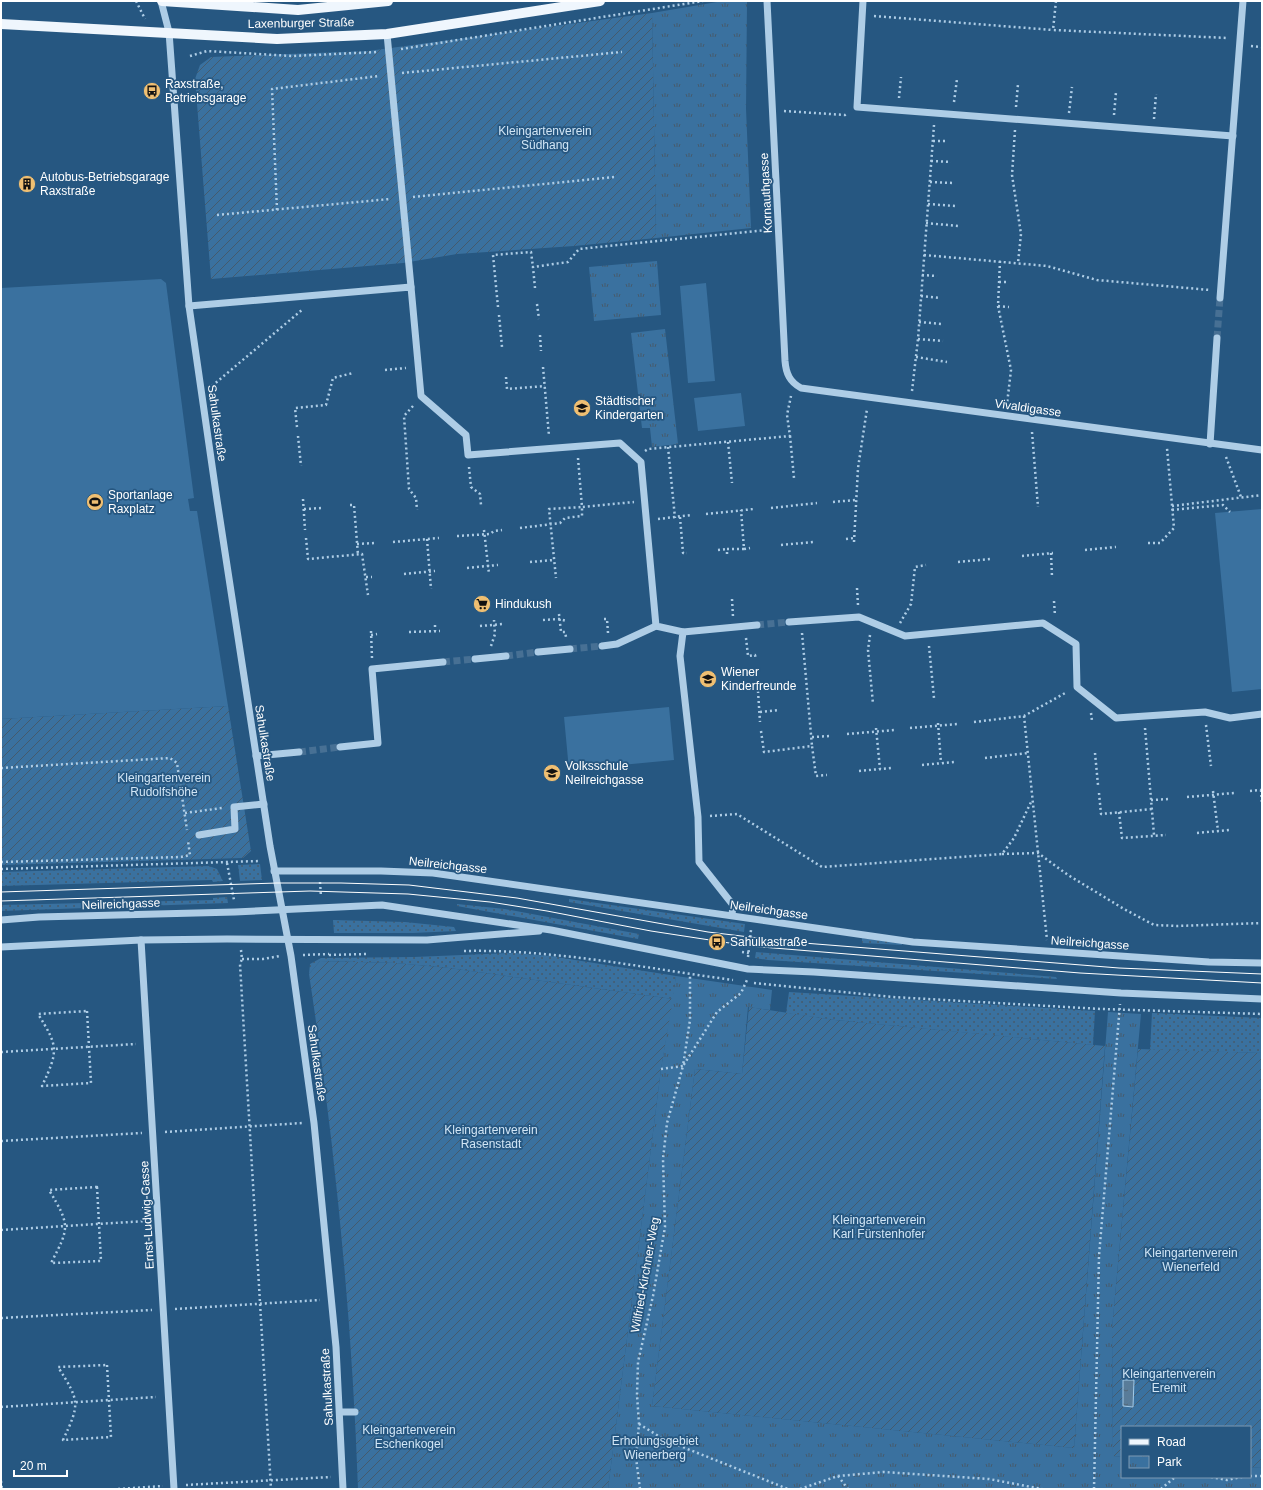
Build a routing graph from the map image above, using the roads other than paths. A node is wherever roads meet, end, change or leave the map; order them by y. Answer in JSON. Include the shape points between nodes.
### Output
{"nodes":[{"id":1,"x":161,"y":1,"type":"edge"},
{"id":2,"x":388,"y":1,"type":"edge"},
{"id":3,"x":600,"y":1,"type":"edge"},
{"id":4,"x":767,"y":1,"type":"edge"},
{"id":5,"x":863,"y":1,"type":"edge"},
{"id":6,"x":1244,"y":1,"type":"edge"},
{"id":7,"x":1,"y":24,"type":"edge"},
{"id":8,"x":169,"y":32,"type":"junction"},
{"id":9,"x":387,"y":34,"type":"junction"},
{"id":10,"x":1233,"y":136,"type":"junction"},
{"id":11,"x":410,"y":287,"type":"junction"},
{"id":12,"x":1220,"y":294,"type":"tunnel mouth"},
{"id":13,"x":189,"y":306,"type":"junction"},
{"id":14,"x":1217,"y":338,"type":"tunnel mouth"},
{"id":15,"x":793,"y":383,"type":"joint"},
{"id":16,"x":1210,"y":444,"type":"junction"},
{"id":17,"x":1262,"y":450,"type":"edge"},
{"id":18,"x":790,"y":622,"type":"tunnel mouth"},
{"id":19,"x":757,"y":625,"type":"tunnel mouth"},
{"id":20,"x":656,"y":626,"type":"junction"},
{"id":21,"x":683,"y":632,"type":"junction"},
{"id":22,"x":605,"y":646,"type":"tunnel mouth"},
{"id":23,"x":570,"y":649,"type":"tunnel mouth"},
{"id":24,"x":538,"y":652,"type":"tunnel mouth"},
{"id":25,"x":506,"y":656,"type":"tunnel mouth"},
{"id":26,"x":475,"y":659,"type":"tunnel mouth"},
{"id":27,"x":443,"y":662,"type":"tunnel mouth"},
{"id":28,"x":1262,"y":714,"type":"edge"},
{"id":29,"x":340,"y":747,"type":"tunnel mouth"},
{"id":30,"x":299,"y":752,"type":"tunnel mouth"},
{"id":31,"x":256,"y":756,"type":"junction"},
{"id":32,"x":264,"y":804,"type":"junction"},
{"id":33,"x":200,"y":835,"type":"dead end"},
{"id":34,"x":274,"y":871,"type":"junction"},
{"id":35,"x":282,"y":909,"type":"junction"},
{"id":36,"x":732,"y":916,"type":"junction"},
{"id":37,"x":1,"y":920,"type":"edge"},
{"id":38,"x":551,"y":930,"type":"junction"},
{"id":39,"x":288,"y":939,"type":"junction"},
{"id":40,"x":141,"y":940,"type":"junction"},
{"id":41,"x":1,"y":947,"type":"edge"},
{"id":42,"x":1262,"y":963,"type":"edge"},
{"id":43,"x":1262,"y":999,"type":"edge"},
{"id":44,"x":340,"y":1412,"type":"junction"},
{"id":45,"x":355,"y":1412,"type":"dead end"},
{"id":46,"x":174,"y":1487,"type":"edge"},
{"id":47,"x":343,"y":1489,"type":"edge"}],
"edges":[{"from":1,"to":2,"type":"main road","name":"Laxenburger Straße","via":[[298,10]]},
{"from":1,"to":8,"type":"street","name":"Sahulkastraße"},
{"from":3,"to":9,"type":"main road","name":"Laxenburger Straße"},
{"from":4,"to":15,"type":"street","name":"Kornauthgasse","via":[[786,368]]},
{"from":5,"to":10,"type":"street","via":[[857,107]]},
{"from":6,"to":10,"type":"street"},
{"from":7,"to":8,"type":"main road","name":"Laxenburger Straße"},
{"from":8,"to":9,"type":"main road","name":"Laxenburger Straße","via":[[277,39]]},
{"from":8,"to":13,"type":"street","name":"Sahulkastraße"},
{"from":9,"to":11,"type":"street"},
{"from":10,"to":12,"type":"street"},
{"from":11,"to":13,"type":"street"},
{"from":11,"to":20,"type":"street","via":[[421,396],[466,435],[468,455],[620,443],[641,462]]},
{"from":13,"to":31,"type":"street","name":"Sahulkastraße"},
{"from":14,"to":16,"type":"street"},
{"from":15,"to":16,"type":"street","name":"Vivaldigasse","via":[[806,389]]},
{"from":16,"to":17,"type":"street","name":"Vivaldigasse"},
{"from":18,"to":28,"type":"street","via":[[860,617],[905,636],[1043,623],[1076,644],[1077,687],[1116,718],[1205,712],[1230,718]]},
{"from":19,"to":21,"type":"street"},
{"from":20,"to":21,"type":"street"},
{"from":20,"to":22,"type":"street","via":[[617,644]]},
{"from":21,"to":36,"type":"street","via":[[680,656],[698,817],[699,862],[733,905]]},
{"from":23,"to":24,"type":"street"},
{"from":25,"to":26,"type":"street"},
{"from":27,"to":29,"type":"street","via":[[372,669],[378,743]]},
{"from":30,"to":31,"type":"street"},
{"from":31,"to":32,"type":"street","name":"Sahulkastraße"},
{"from":32,"to":33,"type":"street","via":[[234,807],[235,829]]},
{"from":32,"to":34,"type":"street","name":"Sahulkastraße"},
{"from":34,"to":35,"type":"street","name":"Sahulkastraße"},
{"from":34,"to":36,"type":"street","name":"Neilreichgasse","via":[[433,872]]},
{"from":35,"to":37,"type":"street","name":"Neilreichgasse"},
{"from":35,"to":38,"type":"street","name":"Neilreichgasse","via":[[382,905]]},
{"from":35,"to":39,"type":"street","name":"Sahulkastraße"},
{"from":36,"to":42,"type":"street","name":"Neilreichgasse","via":[[913,942],[1209,962]]},
{"from":38,"to":39,"type":"street","name":"Neilreichgasse","via":[[427,940]]},
{"from":38,"to":43,"type":"street","name":"Neilreichgasse","via":[[748,969],[1121,993]]},
{"from":39,"to":40,"type":"street","name":"Neilreichgasse"},
{"from":39,"to":44,"type":"street","name":"Sahulkastraße","via":[[314,1123],[332,1300]]},
{"from":40,"to":41,"type":"street","name":"Neilreichgasse"},
{"from":40,"to":46,"type":"street","name":"Ernst-Ludwig-Gasse"},
{"from":44,"to":45,"type":"street"},
{"from":44,"to":47,"type":"street","name":"Sahulkastraße"}]}
